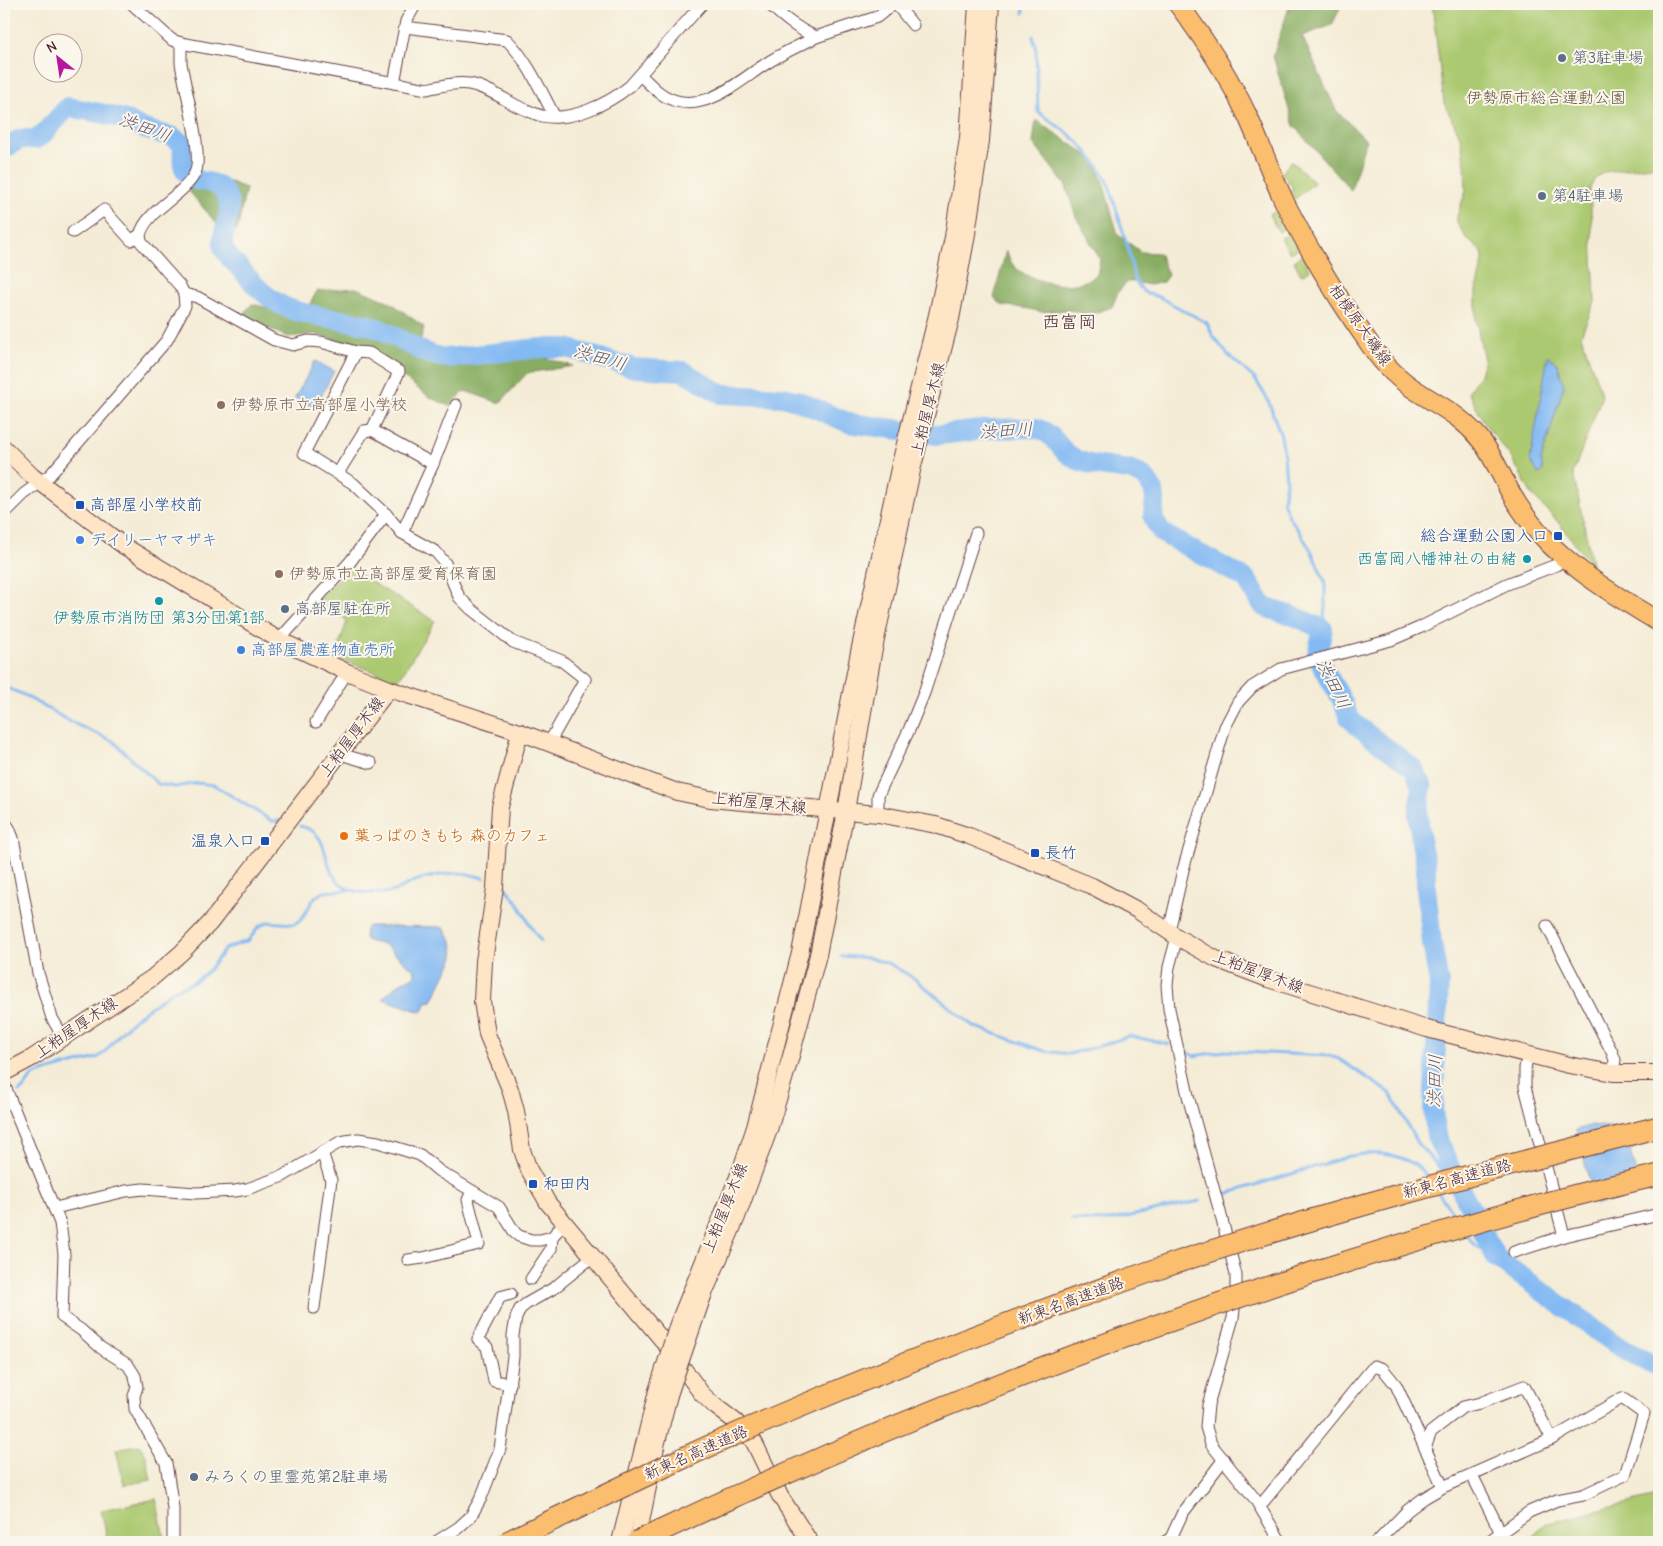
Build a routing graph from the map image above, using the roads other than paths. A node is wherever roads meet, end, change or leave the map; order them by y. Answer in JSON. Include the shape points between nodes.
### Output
{"nodes":[{"id":1,"x":132,"y":4,"type":"edge"},
{"id":2,"x":416,"y":4,"type":"edge"},
{"id":3,"x":702,"y":4,"type":"edge"},
{"id":4,"x":769,"y":4,"type":"edge"},
{"id":5,"x":894,"y":4,"type":"edge"},
{"id":6,"x":977,"y":4,"type":"edge"},
{"id":7,"x":991,"y":4,"type":"edge"},
{"id":8,"x":1178,"y":4,"type":"edge"},
{"id":9,"x":913,"y":25,"type":"dead end"},
{"id":10,"x":405,"y":27,"type":"junction"},
{"id":11,"x":816,"y":37,"type":"junction"},
{"id":12,"x":181,"y":43,"type":"junction"},
{"id":13,"x":640,"y":74,"type":"junction"},
{"id":14,"x":394,"y":83,"type":"junction"},
{"id":15,"x":555,"y":117,"type":"junction"},
{"id":16,"x":73,"y":232,"type":"dead end"},
{"id":17,"x":140,"y":235,"type":"junction"},
{"id":18,"x":184,"y":294,"type":"junction"},
{"id":19,"x":356,"y":352,"type":"junction"},
{"id":20,"x":456,"y":405,"type":"dead end"},
{"id":21,"x":920,"y":412,"type":"junction"},
{"id":22,"x":372,"y":430,"type":"junction"},
{"id":23,"x":4,"y":448,"type":"edge"},
{"id":24,"x":433,"y":464,"type":"junction"},
{"id":25,"x":906,"y":465,"type":"junction"},
{"id":26,"x":338,"y":473,"type":"junction"},
{"id":27,"x":41,"y":482,"type":"junction"},
{"id":28,"x":4,"y":514,"type":"edge"},
{"id":29,"x":386,"y":514,"type":"junction"},
{"id":30,"x":976,"y":533,"type":"dead end"},
{"id":31,"x":402,"y":534,"type":"junction"},
{"id":32,"x":1564,"y":558,"type":"junction"},
{"id":33,"x":1659,"y":622,"type":"edge"},
{"id":34,"x":279,"y":640,"type":"junction"},
{"id":35,"x":347,"y":672,"type":"junction"},
{"id":36,"x":389,"y":689,"type":"junction"},
{"id":37,"x":316,"y":722,"type":"dead end"},
{"id":38,"x":520,"y":732,"type":"junction"},
{"id":39,"x":549,"y":743,"type":"junction"},
{"id":40,"x":340,"y":754,"type":"junction"},
{"id":41,"x":371,"y":763,"type":"dead end"},
{"id":42,"x":829,"y":810,"type":"junction"},
{"id":43,"x":846,"y":811,"type":"junction"},
{"id":44,"x":878,"y":814,"type":"junction"},
{"id":45,"x":6,"y":827,"type":"edge"},
{"id":46,"x":1547,"y":926,"type":"dead end"},
{"id":47,"x":1173,"y":934,"type":"junction"},
{"id":48,"x":63,"y":1037,"type":"junction"},
{"id":49,"x":1528,"y":1055,"type":"junction"},
{"id":50,"x":4,"y":1073,"type":"edge"},
{"id":51,"x":1613,"y":1073,"type":"junction"},
{"id":52,"x":1659,"y":1073,"type":"edge"},
{"id":53,"x":4,"y":1084,"type":"edge"},
{"id":54,"x":1659,"y":1127,"type":"edge"},
{"id":55,"x":322,"y":1152,"type":"junction"},
{"id":56,"x":1659,"y":1175,"type":"edge"},
{"id":57,"x":472,"y":1191,"type":"junction"},
{"id":58,"x":55,"y":1208,"type":"junction"},
{"id":59,"x":1659,"y":1214,"type":"edge"},
{"id":60,"x":564,"y":1224,"type":"junction"},
{"id":61,"x":1564,"y":1236,"type":"junction"},
{"id":62,"x":552,"y":1237,"type":"junction"},
{"id":63,"x":1514,"y":1252,"type":"dead end"},
{"id":64,"x":592,"y":1257,"type":"junction"},
{"id":65,"x":408,"y":1260,"type":"dead end"},
{"id":66,"x":531,"y":1279,"type":"dead end"},
{"id":67,"x":511,"y":1294,"type":"dead end"},
{"id":68,"x":697,"y":1294,"type":"junction"},
{"id":69,"x":314,"y":1308,"type":"dead end"},
{"id":70,"x":510,"y":1384,"type":"junction"},
{"id":71,"x":663,"y":1393,"type":"junction"},
{"id":72,"x":1552,"y":1439,"type":"junction"},
{"id":73,"x":1425,"y":1448,"type":"junction"},
{"id":74,"x":1224,"y":1459,"type":"junction"},
{"id":75,"x":1472,"y":1475,"type":"junction"},
{"id":76,"x":1443,"y":1487,"type":"junction"},
{"id":77,"x":1260,"y":1506,"type":"junction"},
{"id":78,"x":1501,"y":1533,"type":"junction"},
{"id":79,"x":172,"y":1542,"type":"edge"},
{"id":80,"x":436,"y":1542,"type":"edge"},
{"id":81,"x":507,"y":1542,"type":"edge"},
{"id":82,"x":620,"y":1542,"type":"edge"},
{"id":83,"x":637,"y":1542,"type":"edge"},
{"id":84,"x":810,"y":1542,"type":"edge"},
{"id":85,"x":1165,"y":1542,"type":"edge"},
{"id":86,"x":1281,"y":1542,"type":"edge"},
{"id":87,"x":1377,"y":1542,"type":"edge"},
{"id":88,"x":1488,"y":1542,"type":"edge"}],
"edges":[{"from":1,"to":12,"type":"street","via":[[172,40]]},
{"from":2,"to":10,"type":"street"},
{"from":3,"to":13,"type":"street"},
{"from":4,"to":11,"type":"street","via":[[795,27]]},
{"from":5,"to":9,"type":"street"},
{"from":5,"to":11,"type":"street","via":[[877,17]]},
{"from":6,"to":21,"type":"main road","name":"上粕屋厚木線","via":[[968,138]]},
{"from":7,"to":21,"type":"main road","name":"上粕屋厚木線","via":[[981,141],[966,240],[951,319]]},
{"from":8,"to":32,"type":"main road","name":"相模原大磯線","via":[[1226,73],[1299,230],[1372,348],[1386,366],[1419,393],[1460,418],[1477,436],[1492,456],[1518,506]]},
{"from":10,"to":14,"type":"street"},
{"from":10,"to":15,"type":"street","via":[[507,40],[526,65]]},
{"from":11,"to":13,"type":"street","via":[[707,100],[676,100],[661,94]]},
{"from":12,"to":14,"type":"street"},
{"from":12,"to":17,"type":"street","via":[[181,62],[198,164],[192,178],[149,220]]},
{"from":13,"to":15,"type":"street","via":[[618,96],[579,114]]},
{"from":14,"to":15,"type":"street","via":[[427,89],[468,84],[541,116]]},
{"from":16,"to":17,"type":"street","via":[[83,219],[104,210],[131,240]]},
{"from":17,"to":18,"type":"street","via":[[141,242]]},
{"from":18,"to":19,"type":"street","via":[[196,297],[274,340],[293,345],[321,342]]},
{"from":18,"to":27,"type":"street","via":[[185,306],[167,340]]},
{"from":19,"to":22,"type":"street","via":[[369,353],[399,372]]},
{"from":19,"to":26,"type":"street","via":[[304,453]]},
{"from":20,"to":24,"type":"street"},
{"from":21,"to":25,"type":"main road","name":"上粕屋厚木線"},
{"from":22,"to":24,"type":"street"},
{"from":22,"to":26,"type":"street","via":[[364,432]]},
{"from":23,"to":27,"type":"main road"},
{"from":24,"to":31,"type":"street"},
{"from":25,"to":42,"type":"main road","name":"上粕屋厚木線","via":[[859,652]]},
{"from":25,"to":43,"type":"main road","name":"上粕屋厚木線"},
{"from":26,"to":29,"type":"street"},
{"from":27,"to":28,"type":"street"},
{"from":27,"to":34,"type":"main road","via":[[124,546]]},
{"from":29,"to":31,"type":"street"},
{"from":29,"to":34,"type":"street","via":[[350,562]]},
{"from":30,"to":44,"type":"street","via":[[924,693],[878,795]]},
{"from":31,"to":39,"type":"street","via":[[436,552],[445,563],[459,597],[513,642],[562,661],[585,679]]},
{"from":32,"to":33,"type":"main road","name":"相模原大磯線","via":[[1612,594]]},
{"from":32,"to":47,"type":"street","via":[[1556,566],[1507,584],[1391,640],[1281,669],[1252,687],[1238,702],[1226,725],[1183,870]]},
{"from":34,"to":35,"type":"main road"},
{"from":35,"to":36,"type":"main road"},
{"from":35,"to":37,"type":"street"},
{"from":36,"to":38,"type":"main road","name":"上粕屋厚木線"},
{"from":36,"to":40,"type":"main road","name":"上粕屋厚木線"},
{"from":38,"to":39,"type":"main road","name":"上粕屋厚木線"},
{"from":38,"to":60,"type":"main road","via":[[500,807],[495,888],[484,961],[482,1001],[487,1034],[510,1089],[529,1170],[548,1204]]},
{"from":39,"to":42,"type":"main road","name":"上粕屋厚木線","via":[[677,792],[710,799]]},
{"from":40,"to":41,"type":"street"},
{"from":40,"to":48,"type":"main road","name":"上粕屋厚木線","via":[[204,929],[181,953],[152,978]]},
{"from":42,"to":43,"type":"main road","name":"上粕屋厚木線"},
{"from":42,"to":68,"type":"main road","name":"上粕屋厚木線","via":[[800,953],[754,1127]]},
{"from":43,"to":44,"type":"main road","name":"上粕屋厚木線"},
{"from":43,"to":68,"type":"main road","name":"上粕屋厚木線","via":[[818,955],[769,1130],[737,1217]]},
{"from":44,"to":47,"type":"main road","name":"上粕屋厚木線","via":[[936,825],[1092,886]]},
{"from":45,"to":48,"type":"street","via":[[13,838],[38,973],[52,1018]]},
{"from":46,"to":51,"type":"street","via":[[1612,1052],[1615,1060]]},
{"from":47,"to":49,"type":"main road","name":"上粕屋厚木線","via":[[1240,969],[1447,1035]]},
{"from":47,"to":74,"type":"street","via":[[1167,985],[1169,1009],[1189,1100],[1236,1275],[1233,1318],[1208,1404],[1206,1427],[1211,1444]]},
{"from":48,"to":50,"type":"main road","name":"上粕屋厚木線"},
{"from":49,"to":51,"type":"main road","name":"上粕屋厚木線"},
{"from":49,"to":61,"type":"street","via":[[1525,1087]]},
{"from":51,"to":52,"type":"main road","name":"上粕屋厚木線"},
{"from":53,"to":58,"type":"street"},
{"from":54,"to":81,"type":"highway","name":"新東名高速道路","bridge":true,"via":[[1412,1191],[1142,1275],[1026,1317],[784,1413]]},
{"from":55,"to":57,"type":"street","via":[[349,1139],[378,1142],[420,1155]]},
{"from":55,"to":58,"type":"street","via":[[282,1176],[247,1189],[196,1193],[143,1189]]},
{"from":55,"to":69,"type":"street","via":[[332,1180]]},
{"from":56,"to":83,"type":"highway","bridge":true,"via":[[1504,1214],[1375,1253],[1103,1344],[839,1449]]},
{"from":57,"to":62,"type":"street","via":[[499,1207],[519,1236],[540,1240]]},
{"from":57,"to":65,"type":"street","via":[[468,1200],[479,1244]]},
{"from":58,"to":79,"type":"street","via":[[64,1254],[62,1317],[128,1365],[135,1376],[135,1409],[166,1463],[173,1508]]},
{"from":59,"to":61,"type":"street"},
{"from":60,"to":62,"type":"street"},
{"from":60,"to":64,"type":"main road"},
{"from":61,"to":63,"type":"street"},
{"from":62,"to":66,"type":"street","via":[[551,1249]]},
{"from":64,"to":70,"type":"street","via":[[554,1288],[520,1309],[514,1326]]},
{"from":64,"to":84,"type":"main road","via":[[663,1341],[702,1394],[754,1442],[780,1496]]},
{"from":67,"to":70,"type":"street","via":[[500,1297],[478,1339],[487,1348],[494,1381]]},
{"from":68,"to":71,"type":"main road","name":"上粕屋厚木線","bridge":true},
{"from":70,"to":80,"type":"street","via":[[500,1449],[481,1498],[471,1516]]},
{"from":71,"to":82,"type":"main road","name":"上粕屋厚木線"},
{"from":71,"to":83,"type":"main road","name":"上粕屋厚木線","via":[[657,1442]]},
{"from":72,"to":73,"type":"street","via":[[1524,1386],[1463,1407],[1431,1432]]},
{"from":72,"to":75,"type":"street"},
{"from":72,"to":78,"type":"street","via":[[1622,1398],[1644,1414],[1625,1475],[1584,1495],[1557,1500],[1529,1512]]},
{"from":73,"to":76,"type":"street"},
{"from":73,"to":77,"type":"street","via":[[1396,1385],[1384,1369],[1374,1366]]},
{"from":74,"to":77,"type":"street"},
{"from":74,"to":85,"type":"street","via":[[1182,1514],[1171,1538]]},
{"from":75,"to":76,"type":"street"},
{"from":75,"to":78,"type":"street"},
{"from":76,"to":87,"type":"street","via":[[1408,1510]]},
{"from":77,"to":86,"type":"street"},
{"from":78,"to":88,"type":"street"}]}
